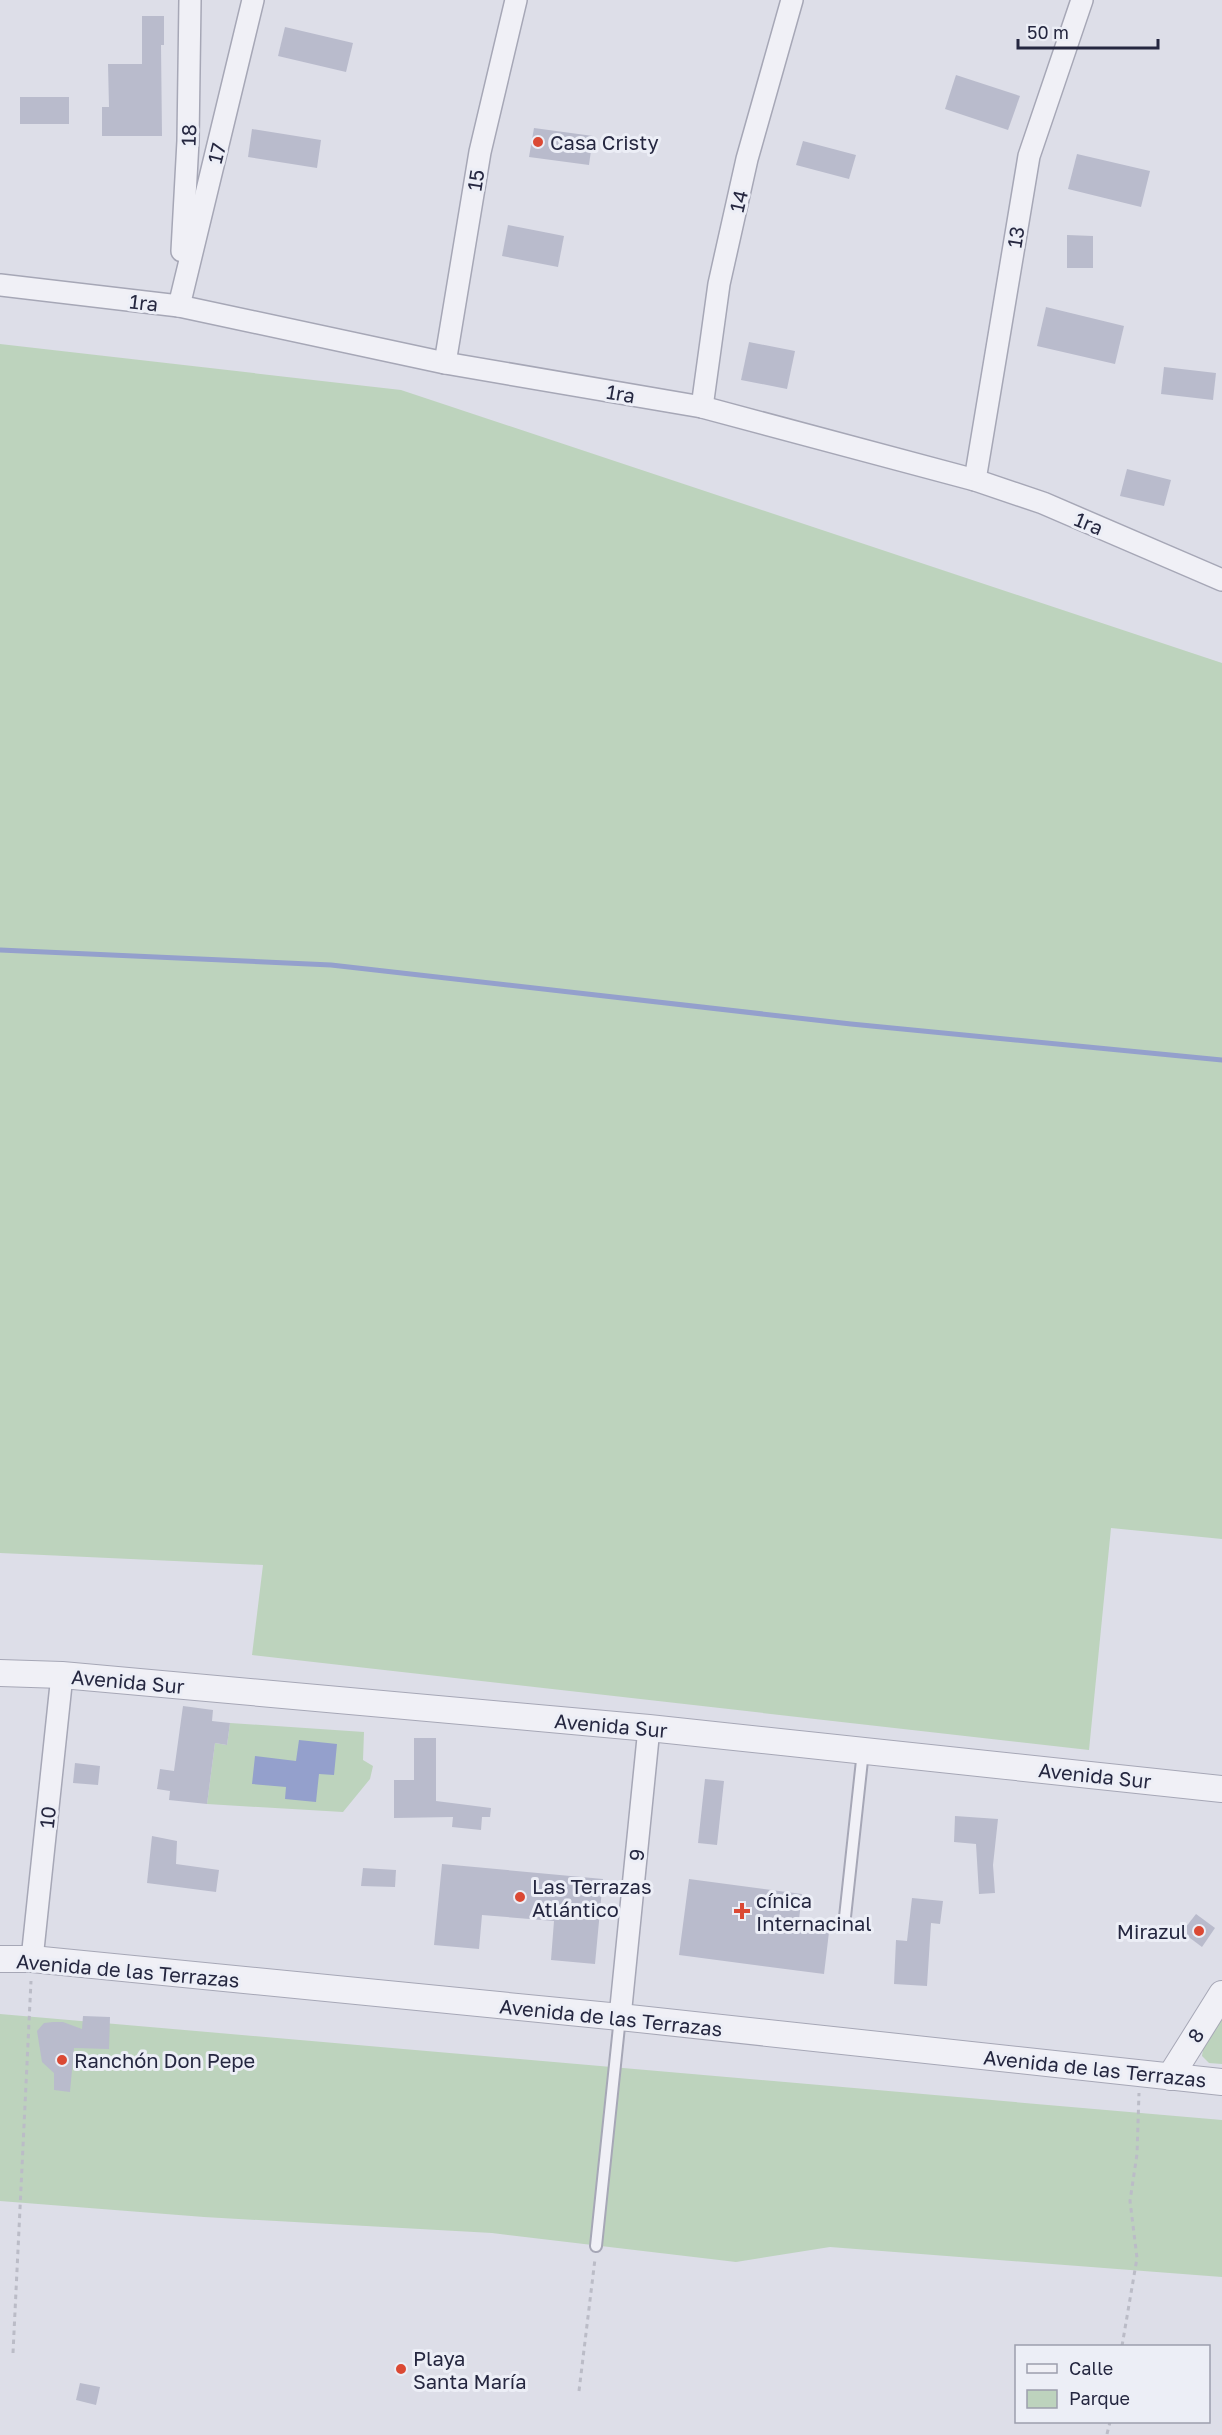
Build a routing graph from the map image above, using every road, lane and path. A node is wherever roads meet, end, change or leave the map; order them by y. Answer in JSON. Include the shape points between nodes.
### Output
{"nodes":[{"id":1,"x":190,"y":0,"type":"edge"},
{"id":2,"x":253,"y":0,"type":"edge"},
{"id":3,"x":516,"y":0,"type":"edge"},
{"id":4,"x":792,"y":0,"type":"edge"},
{"id":5,"x":1082,"y":0,"type":"edge"},
{"id":6,"x":0,"y":285,"type":"edge"},
{"id":7,"x":179,"y":306,"type":"junction"},
{"id":8,"x":445,"y":363,"type":"junction"},
{"id":9,"x":702,"y":407,"type":"junction"},
{"id":10,"x":975,"y":480,"type":"junction"},
{"id":11,"x":1222,"y":580,"type":"edge"},
{"id":12,"x":0,"y":1673,"type":"edge"},
{"id":13,"x":62,"y":1675,"type":"junction"},
{"id":14,"x":649,"y":1728,"type":"junction"},
{"id":15,"x":863,"y":1751,"type":"junction"},
{"id":16,"x":1222,"y":1789,"type":"edge"},
{"id":17,"x":845,"y":1917,"type":"dead end"},
{"id":18,"x":0,"y":1959,"type":"edge"},
{"id":19,"x":32,"y":1959,"type":"junction"},
{"id":20,"x":1222,"y":1994,"type":"edge"},
{"id":21,"x":620,"y":2017,"type":"junction"},
{"id":22,"x":1139,"y":2073,"type":"junction"},
{"id":23,"x":1170,"y":2077,"type":"junction"},
{"id":24,"x":1222,"y":2082,"type":"edge"},
{"id":25,"x":596,"y":2246,"type":"joint"},
{"id":26,"x":1122,"y":2345,"type":"edge"},
{"id":27,"x":14,"y":2353,"type":"dead end"},
{"id":28,"x":579,"y":2391,"type":"dead end"}],
"edges":[{"from":1,"to":7,"type":"street","name":"18","via":[[188,141]]},
{"from":2,"to":7,"type":"street","name":"17"},
{"from":3,"to":8,"type":"street","name":"15","via":[[480,152]]},
{"from":4,"to":9,"type":"street","name":"14","via":[[747,159],[719,284]]},
{"from":5,"to":10,"type":"street","name":"13","via":[[1029,156]]},
{"from":6,"to":7,"type":"street","name":"1ra"},
{"from":7,"to":8,"type":"street","name":"1ra"},
{"from":8,"to":9,"type":"street","name":"1ra"},
{"from":9,"to":10,"type":"street","name":"1ra"},
{"from":10,"to":11,"type":"street","name":"1ra","via":[[1043,503]]},
{"from":12,"to":13,"type":"street","name":"Avenida Sur"},
{"from":13,"to":14,"type":"street","name":"Avenida Sur"},
{"from":13,"to":19,"type":"street","name":"10"},
{"from":14,"to":15,"type":"street","name":"Avenida Sur"},
{"from":14,"to":21,"type":"street","name":"9"},
{"from":15,"to":16,"type":"street","name":"Avenida Sur"},
{"from":15,"to":17,"type":"lane"},
{"from":18,"to":19,"type":"street","name":"Avenida de las Terrazas"},
{"from":19,"to":21,"type":"street","name":"Avenida de las Terrazas"},
{"from":19,"to":27,"type":"path"},
{"from":20,"to":23,"type":"street","name":"8"},
{"from":21,"to":22,"type":"street","name":"Avenida de las Terrazas"},
{"from":21,"to":25,"type":"lane"},
{"from":22,"to":23,"type":"street","name":"Avenida de las Terrazas"},
{"from":22,"to":26,"type":"path","via":[[1137,2154],[1130,2201],[1137,2258]]},
{"from":23,"to":24,"type":"street","name":"Avenida de las Terrazas"},
{"from":25,"to":28,"type":"path"}]}
